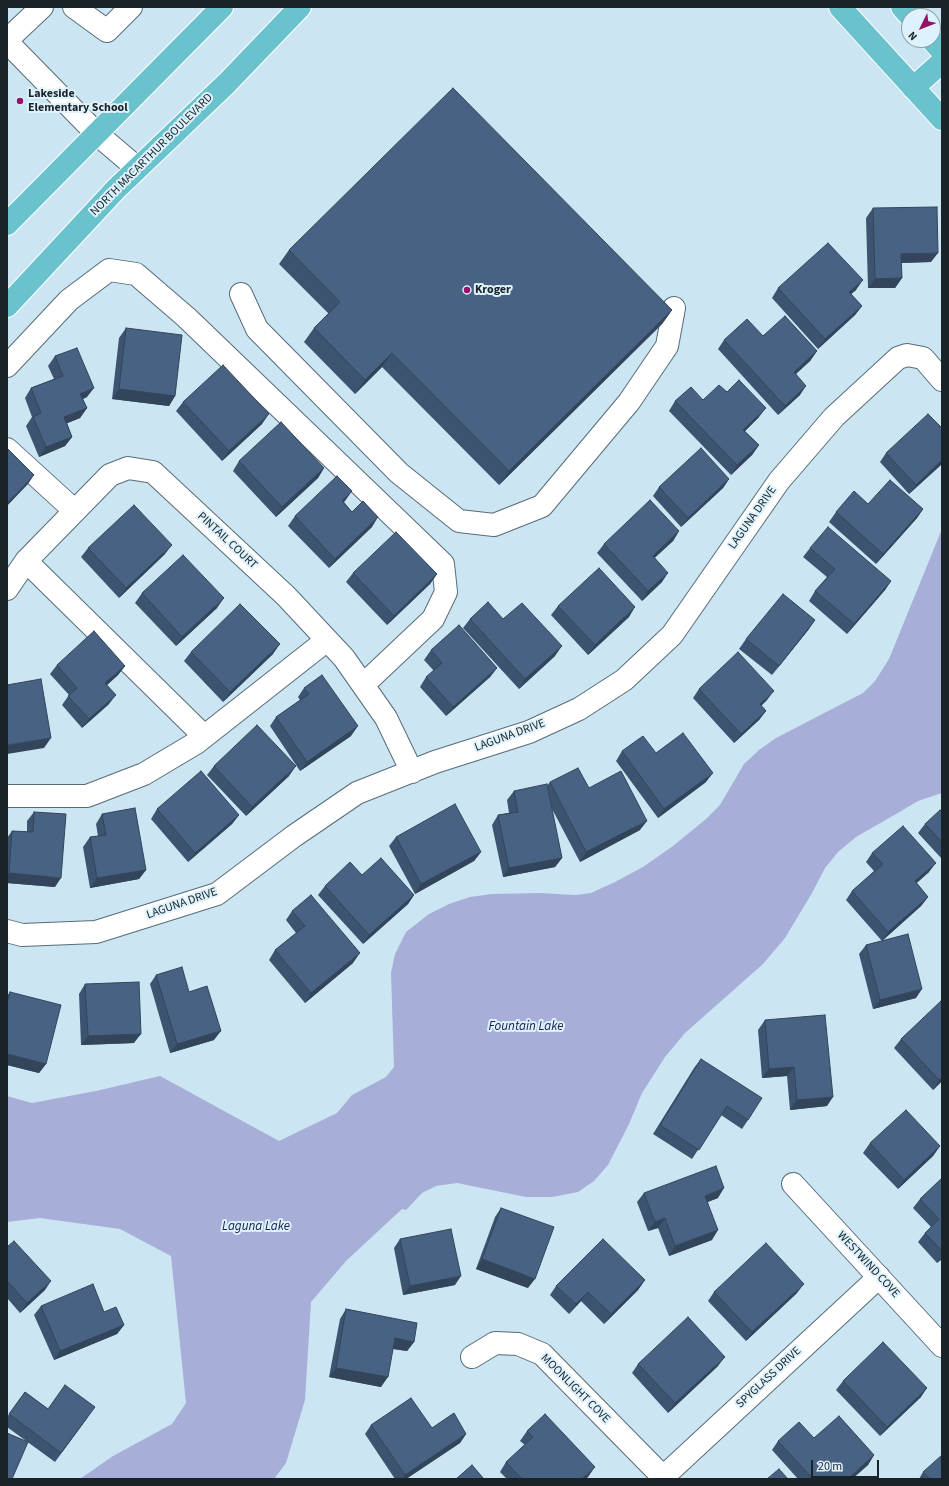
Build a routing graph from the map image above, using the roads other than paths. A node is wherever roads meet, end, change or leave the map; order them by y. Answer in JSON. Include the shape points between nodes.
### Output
{"nodes":[{"id":1,"x":42,"y":7,"type":"edge"},
{"id":2,"x":74,"y":7,"type":"edge"},
{"id":3,"x":131,"y":7,"type":"edge"},
{"id":4,"x":222,"y":7,"type":"edge"},
{"id":5,"x":300,"y":7,"type":"edge"},
{"id":6,"x":840,"y":7,"type":"edge"},
{"id":7,"x":7,"y":41,"type":"edge"},
{"id":8,"x":942,"y":62,"type":"edge"},
{"id":9,"x":913,"y":88,"type":"junction"},
{"id":10,"x":942,"y":119,"type":"edge"},
{"id":11,"x":97,"y":134,"type":"junction"},
{"id":12,"x":137,"y":168,"type":"junction"},
{"id":13,"x":7,"y":224,"type":"edge"},
{"id":14,"x":241,"y":294,"type":"dead end"},
{"id":15,"x":7,"y":306,"type":"edge"},
{"id":16,"x":674,"y":308,"type":"dead end"},
{"id":17,"x":7,"y":366,"type":"edge"},
{"id":18,"x":942,"y":380,"type":"edge"},
{"id":19,"x":7,"y":449,"type":"edge"},
{"id":20,"x":75,"y":511,"type":"junction"},
{"id":21,"x":26,"y":561,"type":"junction"},
{"id":22,"x":7,"y":589,"type":"edge"},
{"id":23,"x":327,"y":640,"type":"junction"},
{"id":24,"x":363,"y":685,"type":"junction"},
{"id":25,"x":204,"y":736,"type":"junction"},
{"id":26,"x":412,"y":772,"type":"junction"},
{"id":27,"x":7,"y":796,"type":"edge"},
{"id":28,"x":7,"y":931,"type":"edge"},
{"id":29,"x":793,"y":1184,"type":"dead end"},
{"id":30,"x":878,"y":1277,"type":"junction"},
{"id":31,"x":942,"y":1346,"type":"edge"},
{"id":32,"x":472,"y":1357,"type":"dead end"},
{"id":33,"x":662,"y":1478,"type":"edge"}],
"edges":[{"from":1,"to":7,"type":"street"},
{"from":2,"to":3,"type":"street","via":[[107,31]]},
{"from":4,"to":11,"type":"main road"},
{"from":5,"to":12,"type":"main road","name":"NORTH MACARTHUR BOULEVARD","via":[[227,82]]},
{"from":6,"to":9,"type":"main road"},
{"from":7,"to":11,"type":"street"},
{"from":8,"to":9,"type":"main road"},
{"from":9,"to":10,"type":"main road"},
{"from":11,"to":12,"type":"street"},
{"from":11,"to":13,"type":"main road"},
{"from":12,"to":15,"type":"main road","name":"NORTH MACARTHUR BOULEVARD"},
{"from":14,"to":16,"type":"street","via":[[257,329],[399,473],[459,521],[494,525],[542,506],[629,402],[667,346]]},
{"from":17,"to":24,"type":"street","via":[[69,300],[109,270],[136,274],[186,317],[443,564],[446,592],[432,619]]},
{"from":18,"to":26,"type":"street","name":"LAGUNA DRIVE","via":[[923,358],[907,355],[898,358],[834,417],[779,481],[672,635],[624,680],[579,709],[529,732],[435,762]]},
{"from":19,"to":20,"type":"street"},
{"from":20,"to":21,"type":"street","name":"PINTAIL COURT"},
{"from":20,"to":23,"type":"street","name":"PINTAIL COURT","via":[[110,475],[128,468],[153,472],[286,596]]},
{"from":21,"to":22,"type":"street","name":"PINTAIL COURT"},
{"from":21,"to":25,"type":"street"},
{"from":23,"to":24,"type":"street","name":"PINTAIL COURT","via":[[344,658]]},
{"from":23,"to":25,"type":"street"},
{"from":24,"to":26,"type":"street","name":"PINTAIL COURT","via":[[386,718]]},
{"from":25,"to":27,"type":"street","via":[[144,774],[87,796]]},
{"from":26,"to":28,"type":"street","name":"LAGUNA DRIVE","via":[[357,793],[217,894],[96,932],[22,934]]},
{"from":29,"to":30,"type":"street","name":"WESTWIND COVE"},
{"from":30,"to":31,"type":"street","name":"WESTWIND COVE"},
{"from":30,"to":33,"type":"street","name":"SPYGLASS DRIVE"},
{"from":32,"to":33,"type":"street","name":"MOONLIGHT COVE","via":[[495,1343],[518,1344],[542,1354]]}]}
